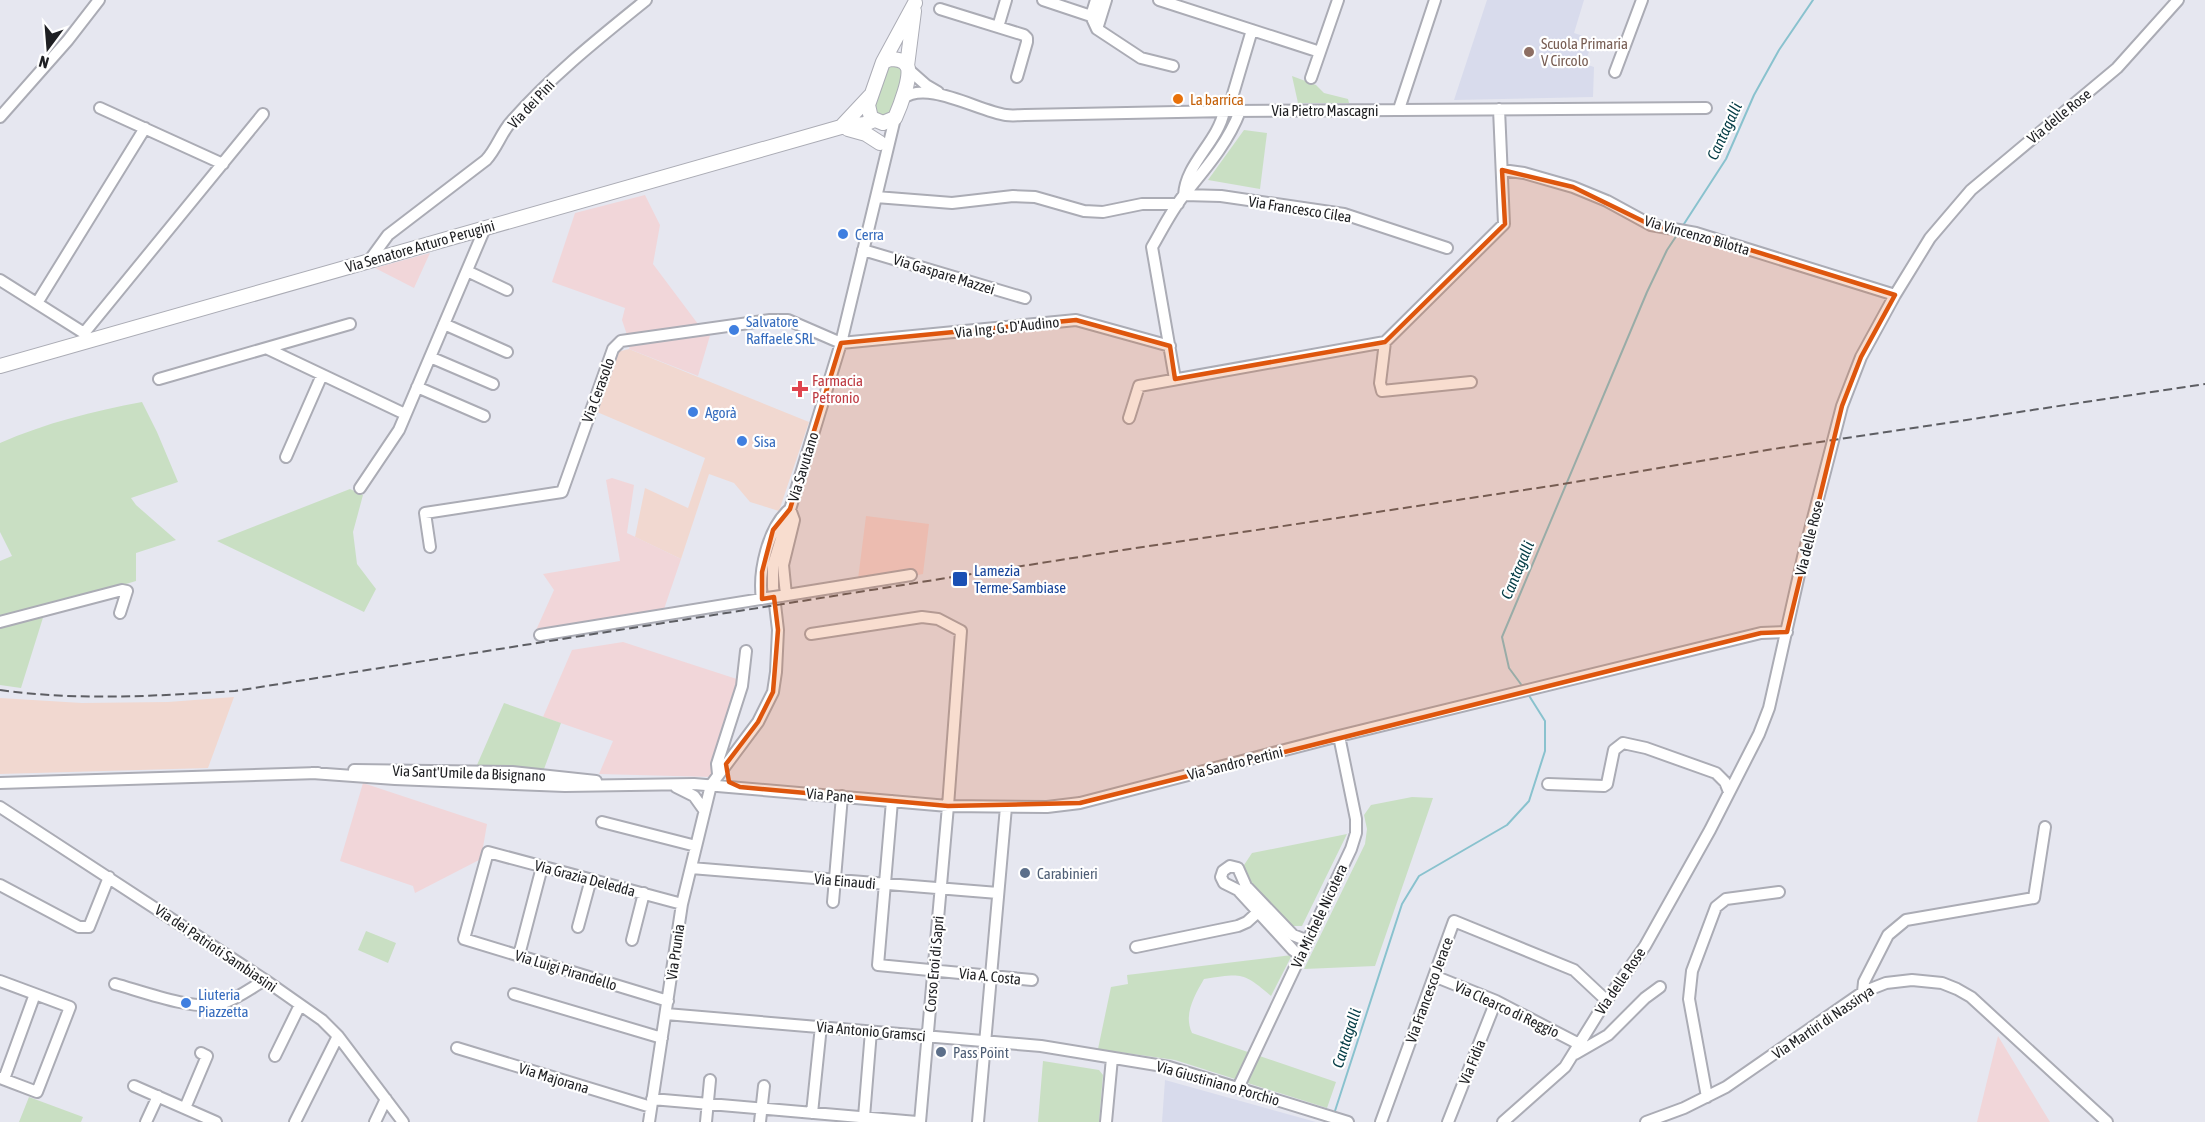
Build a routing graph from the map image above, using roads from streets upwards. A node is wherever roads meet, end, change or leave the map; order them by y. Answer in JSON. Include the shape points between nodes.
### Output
{"nodes":[{"id":1,"x":99,"y":0,"type":"edge"},
{"id":2,"x":646,"y":0,"type":"edge"},
{"id":3,"x":1006,"y":0,"type":"edge"},
{"id":4,"x":1043,"y":0,"type":"edge"},
{"id":5,"x":1096,"y":0,"type":"edge"},
{"id":6,"x":1106,"y":0,"type":"edge"},
{"id":7,"x":1159,"y":0,"type":"edge"},
{"id":8,"x":1338,"y":0,"type":"edge"},
{"id":9,"x":1435,"y":0,"type":"edge"},
{"id":10,"x":1642,"y":0,"type":"edge"},
{"id":11,"x":2178,"y":0,"type":"edge"},
{"id":12,"x":915,"y":1,"type":"edge"},
{"id":13,"x":940,"y":9,"type":"dead end"},
{"id":14,"x":1091,"y":16,"type":"junction"},
{"id":15,"x":998,"y":27,"type":"junction"},
{"id":16,"x":1096,"y":29,"type":"junction"},
{"id":17,"x":1252,"y":30,"type":"junction"},
{"id":18,"x":1320,"y":52,"type":"junction"},
{"id":19,"x":883,"y":62,"type":"junction"},
{"id":20,"x":1173,"y":66,"type":"dead end"},
{"id":21,"x":908,"y":68,"type":"junction"},
{"id":22,"x":1615,"y":72,"type":"dead end"},
{"id":23,"x":1017,"y":77,"type":"dead end"},
{"id":24,"x":1311,"y":78,"type":"dead end"},
{"id":25,"x":870,"y":96,"type":"junction"},
{"id":26,"x":946,"y":97,"type":"junction"},
{"id":27,"x":902,"y":99,"type":"junction"},
{"id":28,"x":100,"y":108,"type":"dead end"},
{"id":29,"x":1706,"y":108,"type":"dead end"},
{"id":30,"x":1499,"y":109,"type":"junction"},
{"id":31,"x":1399,"y":110,"type":"junction"},
{"id":32,"x":1226,"y":111,"type":"junction"},
{"id":33,"x":1240,"y":111,"type":"junction"},
{"id":34,"x":263,"y":114,"type":"dead end"},
{"id":35,"x":0,"y":117,"type":"edge"},
{"id":36,"x":895,"y":118,"type":"junction"},
{"id":37,"x":875,"y":121,"type":"junction"},
{"id":38,"x":841,"y":127,"type":"junction"},
{"id":39,"x":145,"y":128,"type":"junction"},
{"id":40,"x":880,"y":143,"type":"junction"},
{"id":41,"x":223,"y":164,"type":"junction"},
{"id":42,"x":884,"y":167,"type":"junction"},
{"id":43,"x":1502,"y":170,"type":"junction"},
{"id":44,"x":876,"y":197,"type":"junction"},
{"id":45,"x":1181,"y":200,"type":"junction"},
{"id":46,"x":485,"y":228,"type":"junction"},
{"id":47,"x":1448,"y":248,"type":"dead end"},
{"id":48,"x":863,"y":250,"type":"junction"},
{"id":49,"x":369,"y":261,"type":"junction"},
{"id":50,"x":467,"y":271,"type":"junction"},
{"id":51,"x":0,"y":280,"type":"edge"},
{"id":52,"x":507,"y":290,"type":"dead end"},
{"id":53,"x":1895,"y":295,"type":"junction"},
{"id":54,"x":1025,"y":298,"type":"dead end"},
{"id":55,"x":37,"y":303,"type":"junction"},
{"id":56,"x":350,"y":324,"type":"dead end"},
{"id":57,"x":444,"y":324,"type":"junction"},
{"id":58,"x":85,"y":338,"type":"junction"},
{"id":59,"x":1385,"y":342,"type":"junction"},
{"id":60,"x":841,"y":343,"type":"junction"},
{"id":61,"x":1170,"y":346,"type":"junction"},
{"id":62,"x":268,"y":349,"type":"junction"},
{"id":63,"x":507,"y":352,"type":"dead end"},
{"id":64,"x":430,"y":357,"type":"junction"},
{"id":65,"x":0,"y":366,"type":"edge"},
{"id":66,"x":322,"y":375,"type":"junction"},
{"id":67,"x":159,"y":379,"type":"dead end"},
{"id":68,"x":1175,"y":379,"type":"junction"},
{"id":69,"x":1471,"y":382,"type":"dead end"},
{"id":70,"x":493,"y":384,"type":"dead end"},
{"id":71,"x":417,"y":387,"type":"junction"},
{"id":72,"x":405,"y":414,"type":"junction"},
{"id":73,"x":484,"y":416,"type":"dead end"},
{"id":74,"x":1129,"y":418,"type":"dead end"},
{"id":75,"x":286,"y":457,"type":"dead end"},
{"id":76,"x":360,"y":488,"type":"dead end"},
{"id":77,"x":790,"y":509,"type":"junction"},
{"id":78,"x":430,"y":547,"type":"dead end"},
{"id":79,"x":910,"y":575,"type":"dead end"},
{"id":80,"x":784,"y":595,"type":"junction"},
{"id":81,"x":764,"y":598,"type":"junction"},
{"id":82,"x":120,"y":613,"type":"dead end"},
{"id":83,"x":0,"y":622,"type":"edge"},
{"id":84,"x":1787,"y":632,"type":"junction"},
{"id":85,"x":811,"y":634,"type":"dead end"},
{"id":86,"x":540,"y":635,"type":"dead end"},
{"id":87,"x":746,"y":651,"type":"dead end"},
{"id":88,"x":1339,"y":736,"type":"junction"},
{"id":89,"x":728,"y":761,"type":"junction"},
{"id":90,"x":717,"y":774,"type":"junction"},
{"id":91,"x":0,"y":783,"type":"edge"},
{"id":92,"x":1548,"y":784,"type":"dead end"},
{"id":93,"x":667,"y":785,"type":"junction"},
{"id":94,"x":711,"y":785,"type":"junction"},
{"id":95,"x":740,"y":787,"type":"junction"},
{"id":96,"x":1729,"y":792,"type":"junction"},
{"id":97,"x":842,"y":796,"type":"junction"},
{"id":98,"x":892,"y":801,"type":"junction"},
{"id":99,"x":948,"y":806,"type":"junction"},
{"id":100,"x":0,"y":807,"type":"edge"},
{"id":101,"x":1006,"y":807,"type":"junction"},
{"id":102,"x":704,"y":810,"type":"junction"},
{"id":103,"x":602,"y":822,"type":"dead end"},
{"id":104,"x":2044,"y":827,"type":"dead end"},
{"id":105,"x":696,"y":846,"type":"junction"},
{"id":106,"x":542,"y":867,"type":"junction"},
{"id":107,"x":691,"y":867,"type":"junction"},
{"id":108,"x":109,"y":877,"type":"junction"},
{"id":109,"x":591,"y":879,"type":"junction"},
{"id":110,"x":835,"y":880,"type":"junction"},
{"id":111,"x":885,"y":884,"type":"junction"},
{"id":112,"x":0,"y":885,"type":"edge"},
{"id":113,"x":941,"y":889,"type":"junction"},
{"id":114,"x":1779,"y":892,"type":"dead end"},
{"id":115,"x":645,"y":893,"type":"junction"},
{"id":116,"x":998,"y":893,"type":"junction"},
{"id":117,"x":833,"y":902,"type":"dead end"},
{"id":118,"x":682,"y":903,"type":"junction"},
{"id":119,"x":1258,"y":912,"type":"junction"},
{"id":120,"x":578,"y":927,"type":"dead end"},
{"id":121,"x":464,"y":939,"type":"joint"},
{"id":122,"x":632,"y":940,"type":"dead end"},
{"id":123,"x":1308,"y":941,"type":"junction"},
{"id":124,"x":1136,"y":947,"type":"dead end"},
{"id":125,"x":519,"y":955,"type":"junction"},
{"id":126,"x":1301,"y":956,"type":"junction"},
{"id":127,"x":934,"y":970,"type":"junction"},
{"id":128,"x":991,"y":976,"type":"junction"},
{"id":129,"x":1434,"y":976,"type":"junction"},
{"id":130,"x":266,"y":980,"type":"junction"},
{"id":131,"x":1032,"y":980,"type":"dead end"},
{"id":132,"x":0,"y":981,"type":"edge"},
{"id":133,"x":115,"y":984,"type":"dead end"},
{"id":134,"x":1660,"y":987,"type":"dead end"},
{"id":135,"x":1863,"y":992,"type":"junction"},
{"id":136,"x":35,"y":994,"type":"junction"},
{"id":137,"x":514,"y":994,"type":"dead end"},
{"id":138,"x":1606,"y":1000,"type":"junction"},
{"id":139,"x":668,"y":1001,"type":"junction"},
{"id":140,"x":1496,"y":1002,"type":"junction"},
{"id":141,"x":300,"y":1005,"type":"junction"},
{"id":142,"x":666,"y":1014,"type":"junction"},
{"id":143,"x":821,"y":1026,"type":"junction"},
{"id":144,"x":872,"y":1031,"type":"junction"},
{"id":145,"x":928,"y":1035,"type":"junction"},
{"id":146,"x":338,"y":1036,"type":"junction"},
{"id":147,"x":662,"y":1038,"type":"junction"},
{"id":148,"x":985,"y":1040,"type":"junction"},
{"id":149,"x":1579,"y":1044,"type":"junction"},
{"id":150,"x":457,"y":1048,"type":"dead end"},
{"id":151,"x":201,"y":1053,"type":"dead end"},
{"id":152,"x":1572,"y":1055,"type":"junction"},
{"id":153,"x":275,"y":1056,"type":"dead end"},
{"id":154,"x":1112,"y":1058,"type":"junction"},
{"id":155,"x":2,"y":1079,"type":"edge"},
{"id":156,"x":710,"y":1080,"type":"dead end"},
{"id":157,"x":134,"y":1086,"type":"dead end"},
{"id":158,"x":764,"y":1086,"type":"dead end"},
{"id":159,"x":1238,"y":1088,"type":"junction"},
{"id":160,"x":158,"y":1096,"type":"junction"},
{"id":161,"x":1707,"y":1097,"type":"junction"},
{"id":162,"x":386,"y":1099,"type":"junction"},
{"id":163,"x":652,"y":1103,"type":"junction"},
{"id":164,"x":708,"y":1104,"type":"junction"},
{"id":165,"x":185,"y":1108,"type":"junction"},
{"id":166,"x":762,"y":1108,"type":"junction"},
{"id":167,"x":818,"y":1116,"type":"edge"},
{"id":168,"x":864,"y":1117,"type":"junction"},
{"id":169,"x":204,"y":1120,"type":"edge"},
{"id":170,"x":146,"y":1122,"type":"edge"},
{"id":171,"x":216,"y":1122,"type":"edge"},
{"id":172,"x":295,"y":1122,"type":"edge"},
{"id":173,"x":375,"y":1122,"type":"edge"},
{"id":174,"x":403,"y":1122,"type":"edge"},
{"id":175,"x":649,"y":1122,"type":"edge"},
{"id":176,"x":706,"y":1122,"type":"edge"},
{"id":177,"x":760,"y":1122,"type":"edge"},
{"id":178,"x":919,"y":1122,"type":"edge"},
{"id":179,"x":978,"y":1122,"type":"edge"},
{"id":180,"x":1106,"y":1122,"type":"edge"},
{"id":181,"x":1348,"y":1122,"type":"edge"},
{"id":182,"x":1382,"y":1122,"type":"edge"},
{"id":183,"x":1448,"y":1122,"type":"edge"},
{"id":184,"x":1503,"y":1122,"type":"edge"},
{"id":185,"x":1646,"y":1122,"type":"edge"},
{"id":186,"x":2107,"y":1122,"type":"edge"}],
"edges":[{"from":1,"to":35,"type":"street"},
{"from":2,"to":49,"type":"street","name":"Via dei Pini","via":[[572,61],[510,124],[486,160],[388,235]]},
{"from":3,"to":15,"type":"street"},
{"from":4,"to":14,"type":"street"},
{"from":5,"to":14,"type":"street"},
{"from":6,"to":16,"type":"street"},
{"from":7,"to":17,"type":"street"},
{"from":8,"to":18,"type":"street"},
{"from":9,"to":31,"type":"street"},
{"from":10,"to":22,"type":"street"},
{"from":11,"to":53,"type":"street","name":"Via delle Rose","via":[[2117,68],[1971,190],[1930,238]]},
{"from":12,"to":19,"type":"street"},
{"from":12,"to":21,"type":"street"},
{"from":13,"to":15,"type":"street"},
{"from":14,"to":16,"type":"street"},
{"from":15,"to":23,"type":"street","via":[[1027,38]]},
{"from":16,"to":20,"type":"street","via":[[1141,58]]},
{"from":17,"to":18,"type":"street"},
{"from":17,"to":32,"type":"street"},
{"from":18,"to":24,"type":"street"},
{"from":19,"to":21,"type":"street","via":[[898,60]]},
{"from":19,"to":25,"type":"street"},
{"from":21,"to":26,"type":"street"},
{"from":21,"to":27,"type":"street"},
{"from":25,"to":37,"type":"street","via":[[868,113]]},
{"from":25,"to":38,"type":"street"},
{"from":26,"to":27,"type":"street","via":[[918,92]]},
{"from":26,"to":32,"type":"street","name":"Via Pietro Mascagni","via":[[1006,115]]},
{"from":27,"to":36,"type":"street"},
{"from":28,"to":39,"type":"street"},
{"from":29,"to":30,"type":"street","name":"Via Pietro Mascagni"},
{"from":30,"to":31,"type":"street","name":"Via Pietro Mascagni"},
{"from":30,"to":43,"type":"street"},
{"from":31,"to":33,"type":"street","name":"Via Pietro Mascagni"},
{"from":32,"to":33,"type":"street","name":"Via Pietro Mascagni"},
{"from":32,"to":45,"type":"street","via":[[1185,182]]},
{"from":33,"to":45,"type":"street","via":[[1233,129]]},
{"from":34,"to":41,"type":"street"},
{"from":36,"to":37,"type":"street","name":"Via Senatore Arturo Perugini","via":[[883,123]]},
{"from":36,"to":42,"type":"street","name":"Via Savutano"},
{"from":37,"to":38,"type":"street","name":"Via Senatore Arturo Perugini"},
{"from":37,"to":40,"type":"street"},
{"from":38,"to":40,"type":"street","via":[[866,134]]},
{"from":38,"to":46,"type":"street","name":"Via Senatore Arturo Perugini"},
{"from":39,"to":41,"type":"street"},
{"from":39,"to":55,"type":"street"},
{"from":40,"to":42,"type":"street"},
{"from":41,"to":58,"type":"street"},
{"from":42,"to":44,"type":"street","name":"Via Savutano"},
{"from":43,"to":53,"type":"street","name":"Via Vincenzo Bilotta","via":[[1524,172],[1573,187],[1651,225],[1686,231]]},
{"from":43,"to":59,"type":"street","via":[[1504,224]]},
{"from":44,"to":45,"type":"street","name":"Via Francesco Cilea","via":[[952,203],[1035,197],[1084,211],[1103,212]]},
{"from":44,"to":48,"type":"street","name":"Via Savutano"},
{"from":45,"to":47,"type":"street","name":"Via Francesco Cilea","via":[[1221,196],[1344,214]]},
{"from":45,"to":61,"type":"street","via":[[1152,247]]},
{"from":46,"to":49,"type":"street","name":"Via Senatore Arturo Perugini"},
{"from":46,"to":50,"type":"street"},
{"from":48,"to":54,"type":"street","name":"Via Gaspare Mazzei"},
{"from":48,"to":60,"type":"street","name":"Via Savutano"},
{"from":49,"to":58,"type":"street","name":"Via Senatore Arturo Perugini"},
{"from":50,"to":52,"type":"street"},
{"from":50,"to":57,"type":"street"},
{"from":51,"to":55,"type":"street"},
{"from":53,"to":84,"type":"street","name":"Via delle Rose","via":[[1861,357],[1842,406]]},
{"from":55,"to":58,"type":"street"},
{"from":56,"to":62,"type":"street"},
{"from":57,"to":63,"type":"street"},
{"from":57,"to":64,"type":"street"},
{"from":58,"to":65,"type":"street","name":"Via Senatore Arturo Perugini"},
{"from":59,"to":68,"type":"street"},
{"from":59,"to":69,"type":"street","via":[[1382,391]]},
{"from":60,"to":61,"type":"street","name":"Via Ing. G. D'Audino","via":[[1076,320]]},
{"from":60,"to":77,"type":"street","name":"Via Savutano"},
{"from":60,"to":78,"type":"street","name":"Via Cerasolo","via":[[788,320],[621,341],[613,349],[562,492],[425,513]]},
{"from":61,"to":68,"type":"street"},
{"from":62,"to":66,"type":"street"},
{"from":62,"to":67,"type":"street"},
{"from":64,"to":70,"type":"street"},
{"from":64,"to":71,"type":"street"},
{"from":66,"to":72,"type":"street"},
{"from":66,"to":75,"type":"street"},
{"from":68,"to":74,"type":"street","via":[[1139,386]]},
{"from":71,"to":72,"type":"street"},
{"from":71,"to":73,"type":"street"},
{"from":72,"to":76,"type":"street","via":[[399,430]]},
{"from":77,"to":80,"type":"street","via":[[794,520],[783,566]]},
{"from":77,"to":81,"type":"street","via":[[773,530],[762,572]]},
{"from":77,"to":89,"type":"street","name":"Via Savutano","via":[[773,565],[778,630],[773,692],[758,722]]},
{"from":79,"to":80,"type":"street"},
{"from":80,"to":81,"type":"street","bridge":true},
{"from":81,"to":86,"type":"street"},
{"from":82,"to":83,"type":"street","via":[[127,591]]},
{"from":84,"to":88,"type":"street","name":"Via Sandro Pertini","via":[[1761,633]]},
{"from":84,"to":96,"type":"street","name":"Via delle Rose","via":[[1769,708]]},
{"from":85,"to":99,"type":"street","name":"Corso Eroi di Sapri","via":[[922,617],[938,618],[961,631]]},
{"from":87,"to":90,"type":"street","via":[[742,686]]},
{"from":88,"to":101,"type":"street","name":"Via Sandro Pertini","via":[[1080,802]]},
{"from":88,"to":123,"type":"street","name":"Via Michele Nicotera","via":[[1356,833]]},
{"from":89,"to":90,"type":"street","name":"Via Savutano"},
{"from":89,"to":95,"type":"street","via":[[724,772],[727,780]]},
{"from":90,"to":94,"type":"street","name":"Via Prunia"},
{"from":91,"to":93,"type":"street","name":"Via Sant'Umile da Bisignano","via":[[312,773],[565,786]]},
{"from":92,"to":96,"type":"street","via":[[1604,786],[1614,750],[1623,743],[1646,747],[1716,773]]},
{"from":93,"to":94,"type":"street","name":"Via Sant'Umile da Bisignano"},
{"from":93,"to":102,"type":"street","via":[[687,791]]},
{"from":94,"to":95,"type":"street","name":"Via Pane"},
{"from":94,"to":102,"type":"street","name":"Via Prunia"},
{"from":95,"to":97,"type":"street","name":"Via Pane"},
{"from":96,"to":138,"type":"street","name":"Via delle Rose","via":[[1645,946]]},
{"from":97,"to":98,"type":"street","name":"Via Pane"},
{"from":97,"to":110,"type":"street"},
{"from":98,"to":99,"type":"street","name":"Via Pane"},
{"from":98,"to":111,"type":"street"},
{"from":99,"to":101,"type":"street","name":"Via Sandro Pertini"},
{"from":99,"to":113,"type":"street","name":"Corso Eroi di Sapri"},
{"from":100,"to":108,"type":"street","name":"Via dei Patrioti Sambiasini"},
{"from":101,"to":116,"type":"street"},
{"from":102,"to":105,"type":"street","name":"Via Prunia"},
{"from":103,"to":105,"type":"street"},
{"from":104,"to":135,"type":"street","via":[[2034,898],[1906,920],[1888,935],[1864,982]]},
{"from":105,"to":107,"type":"street","name":"Via Prunia"},
{"from":106,"to":109,"type":"street","name":"Via Grazia Deledda"},
{"from":106,"to":121,"type":"street","name":"Via Grazia Deledda","via":[[488,852]]},
{"from":106,"to":125,"type":"street"},
{"from":107,"to":110,"type":"street","name":"Via Einaudi"},
{"from":107,"to":118,"type":"street","name":"Via Prunia"},
{"from":108,"to":112,"type":"street","via":[[89,927],[79,927]]},
{"from":108,"to":130,"type":"street","name":"Via dei Patrioti Sambiasini"},
{"from":109,"to":115,"type":"street","name":"Via Grazia Deledda"},
{"from":109,"to":120,"type":"street"},
{"from":110,"to":111,"type":"street","name":"Via Einaudi"},
{"from":110,"to":117,"type":"street"},
{"from":111,"to":113,"type":"street","name":"Via Einaudi"},
{"from":111,"to":127,"type":"street","name":"Via A. Costa","via":[[878,965]]},
{"from":113,"to":116,"type":"street","name":"Via Einaudi"},
{"from":113,"to":127,"type":"street","name":"Corso Eroi di Sapri"},
{"from":114,"to":161,"type":"street","via":[[1726,899],[1716,907],[1692,971],[1689,999]]},
{"from":115,"to":118,"type":"street","name":"Via Grazia Deledda"},
{"from":115,"to":122,"type":"street"},
{"from":116,"to":128,"type":"street"},
{"from":118,"to":139,"type":"street","name":"Via Prunia"},
{"from":119,"to":123,"type":"street","via":[[1238,890],[1221,880],[1226,867],[1238,868],[1246,886],[1293,935]]},
{"from":119,"to":124,"type":"street","via":[[1238,926]]},
{"from":119,"to":126,"type":"street"},
{"from":121,"to":125,"type":"street","name":"Via Luigi Pirandello"},
{"from":123,"to":126,"type":"street","name":"Via Michele Nicotera"},
{"from":125,"to":139,"type":"street","name":"Via Luigi Pirandello"},
{"from":126,"to":159,"type":"street","name":"Via Michele Nicotera"},
{"from":127,"to":128,"type":"street","name":"Via A. Costa"},
{"from":127,"to":145,"type":"street","name":"Corso Eroi di Sapri"},
{"from":128,"to":131,"type":"street","name":"Via A. Costa"},
{"from":128,"to":148,"type":"street"},
{"from":129,"to":138,"type":"street","name":"Via Francesco Jerace","via":[[1454,921],[1574,970]]},
{"from":129,"to":140,"type":"street","name":"Via Clearco di Reggio"},
{"from":129,"to":182,"type":"street","name":"Via Francesco Jerace"},
{"from":130,"to":133,"type":"street","via":[[226,1002],[210,1005],[171,1000]]},
{"from":130,"to":141,"type":"street","name":"Via dei Patrioti Sambiasini"},
{"from":132,"to":136,"type":"street"},
{"from":134,"to":152,"type":"street","via":[[1608,1035]]},
{"from":135,"to":161,"type":"street","name":"Via Martiri di Nassirya"},
{"from":135,"to":186,"type":"street","name":"Via Martiri di Nassirya","via":[[1886,983],[1912,980],[1957,989],[1971,997]]},
{"from":136,"to":155,"type":"street"},
{"from":136,"to":155,"type":"street","via":[[70,1007],[37,1092]]},
{"from":137,"to":147,"type":"street"},
{"from":138,"to":149,"type":"street","name":"Via delle Rose"},
{"from":139,"to":142,"type":"street","name":"Via Prunia"},
{"from":140,"to":149,"type":"street","name":"Via Clearco di Reggio"},
{"from":140,"to":183,"type":"street","name":"Via Fidia"},
{"from":141,"to":146,"type":"street","name":"Via dei Patrioti Sambiasini"},
{"from":141,"to":153,"type":"street"},
{"from":142,"to":143,"type":"street","name":"Via Antonio Gramsci"},
{"from":142,"to":147,"type":"street","name":"Via Prunia"},
{"from":143,"to":144,"type":"street","name":"Via Antonio Gramsci"},
{"from":143,"to":167,"type":"street"},
{"from":144,"to":145,"type":"street","name":"Via Antonio Gramsci"},
{"from":144,"to":168,"type":"street"},
{"from":145,"to":148,"type":"street","name":"Via Antonio Gramsci"},
{"from":145,"to":178,"type":"street","name":"Corso Eroi di Sapri"},
{"from":146,"to":162,"type":"street","name":"Via dei Patrioti Sambiasini"},
{"from":146,"to":172,"type":"street"},
{"from":147,"to":163,"type":"street","name":"Via Prunia"},
{"from":148,"to":154,"type":"street","name":"Via Antonio Gramsci"},
{"from":148,"to":179,"type":"street"},
{"from":149,"to":152,"type":"street","name":"Via delle Rose"},
{"from":150,"to":163,"type":"street","name":"Via Majorana"},
{"from":151,"to":165,"type":"street","via":[[207,1056]]},
{"from":152,"to":184,"type":"street","name":"Via delle Rose","via":[[1565,1067]]},
{"from":154,"to":159,"type":"street","name":"Via Giustiniano Porchio","via":[[1169,1067]]},
{"from":154,"to":180,"type":"street"},
{"from":156,"to":164,"type":"street"},
{"from":157,"to":160,"type":"street"},
{"from":158,"to":166,"type":"street"},
{"from":159,"to":181,"type":"street","name":"Via Giustiniano Porchio"},
{"from":160,"to":165,"type":"street"},
{"from":160,"to":170,"type":"street"},
{"from":161,"to":185,"type":"street","name":"Via Martiri di Nassirya"},
{"from":162,"to":173,"type":"street"},
{"from":162,"to":174,"type":"street","name":"Via dei Patrioti Sambiasini"},
{"from":163,"to":164,"type":"street","name":"Via Majorana"},
{"from":163,"to":175,"type":"street","name":"Via Prunia"},
{"from":164,"to":166,"type":"street","name":"Via Majorana"},
{"from":164,"to":176,"type":"street"},
{"from":165,"to":169,"type":"street"},
{"from":166,"to":167,"type":"street","name":"Via Majorana"},
{"from":166,"to":177,"type":"street"},
{"from":167,"to":168,"type":"street","name":"Via Majorana"},
{"from":168,"to":178,"type":"street","name":"Via Majorana"},
{"from":169,"to":171,"type":"street"}]}
